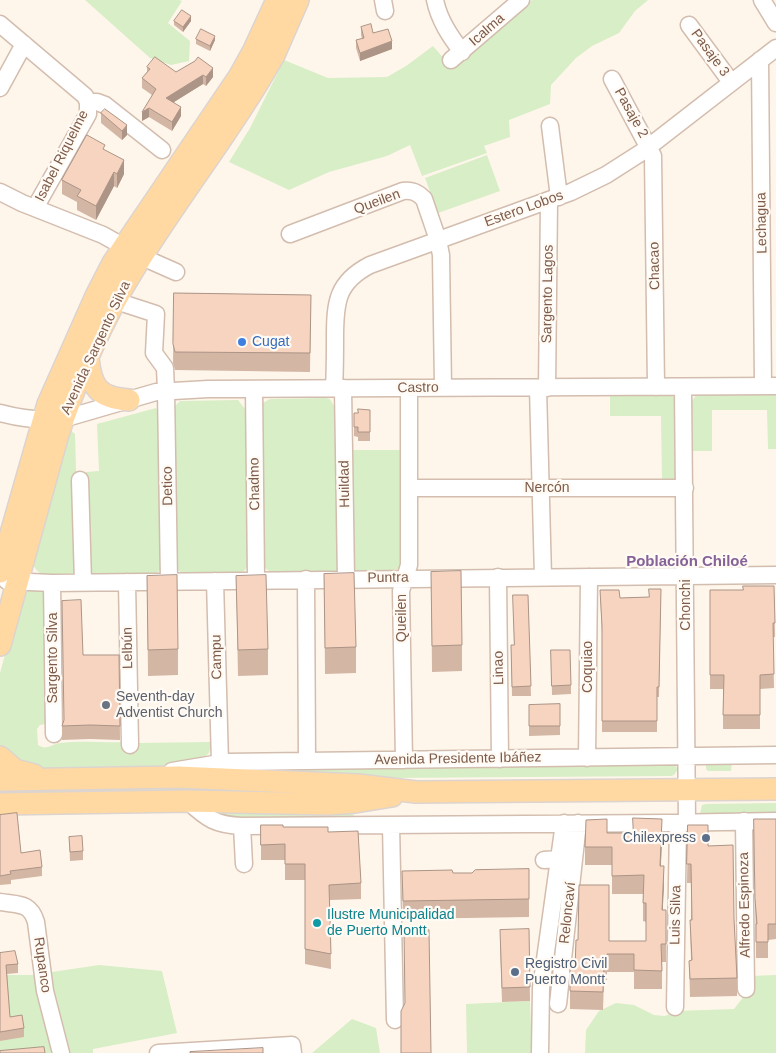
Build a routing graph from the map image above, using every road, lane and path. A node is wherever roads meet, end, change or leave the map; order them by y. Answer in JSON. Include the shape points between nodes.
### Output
{"nodes":[{"id":1,"x":277,"y":0,"type":"edge"},
{"id":2,"x":298,"y":0,"type":"edge"},
{"id":3,"x":435,"y":0,"type":"edge"},
{"id":4,"x":521,"y":0,"type":"edge"},
{"id":5,"x":762,"y":0,"type":"edge"},
{"id":6,"x":776,"y":22,"type":"edge"},
{"id":7,"x":0,"y":24,"type":"edge"},
{"id":8,"x":689,"y":24,"type":"dead end"},
{"id":9,"x":24,"y":44,"type":"junction"},
{"id":10,"x":776,"y":48,"type":"edge"},
{"id":11,"x":760,"y":60,"type":"junction"},
{"id":12,"x":612,"y":79,"type":"dead end"},
{"id":13,"x":731,"y":82,"type":"junction"},
{"id":14,"x":0,"y":88,"type":"edge"},
{"id":15,"x":88,"y":102,"type":"junction"},
{"id":16,"x":550,"y":126,"type":"dead end"},
{"id":17,"x":650,"y":146,"type":"junction"},
{"id":18,"x":162,"y":150,"type":"dead end"},
{"id":19,"x":0,"y":192,"type":"edge"},
{"id":20,"x":554,"y":199,"type":"junction"},
{"id":21,"x":35,"y":208,"type":"junction"},
{"id":22,"x":290,"y":234,"type":"dead end"},
{"id":23,"x":438,"y":240,"type":"junction"},
{"id":24,"x":133,"y":251,"type":"junction"},
{"id":25,"x":176,"y":272,"type":"dead end"},
{"id":26,"x":116,"y":300,"type":"junction"},
{"id":27,"x":88,"y":358,"type":"junction"},
{"id":28,"x":770,"y":386,"type":"edge"},
{"id":29,"x":443,"y":387,"type":"junction"},
{"id":30,"x":656,"y":387,"type":"junction"},
{"id":31,"x":683,"y":387,"type":"junction"},
{"id":32,"x":339,"y":388,"type":"junction"},
{"id":33,"x":409,"y":388,"type":"junction"},
{"id":34,"x":542,"y":388,"type":"junction"},
{"id":35,"x":254,"y":389,"type":"junction"},
{"id":36,"x":166,"y":392,"type":"junction"},
{"id":37,"x":128,"y":400,"type":"junction"},
{"id":38,"x":0,"y":413,"type":"edge"},
{"id":39,"x":53,"y":420,"type":"junction"},
{"id":40,"x":80,"y":480,"type":"dead end"},
{"id":41,"x":409,"y":488,"type":"junction"},
{"id":42,"x":541,"y":488,"type":"junction"},
{"id":43,"x":684,"y":488,"type":"junction"},
{"id":44,"x":776,"y":575,"type":"edge"},
{"id":45,"x":685,"y":576,"type":"junction"},
{"id":46,"x":498,"y":577,"type":"junction"},
{"id":47,"x":543,"y":577,"type":"junction"},
{"id":48,"x":589,"y":577,"type":"junction"},
{"id":49,"x":6,"y":578,"type":"edge"},
{"id":50,"x":405,"y":578,"type":"junction"},
{"id":51,"x":306,"y":579,"type":"junction"},
{"id":52,"x":346,"y":579,"type":"junction"},
{"id":53,"x":216,"y":580,"type":"junction"},
{"id":54,"x":256,"y":580,"type":"junction"},
{"id":55,"x":169,"y":581,"type":"junction"},
{"id":56,"x":52,"y":582,"type":"junction"},
{"id":57,"x":83,"y":582,"type":"junction"},
{"id":58,"x":127,"y":582,"type":"junction"},
{"id":59,"x":0,"y":645,"type":"edge"},
{"id":60,"x":54,"y":734,"type":"dead end"},
{"id":61,"x":130,"y":745,"type":"dead end"},
{"id":62,"x":776,"y":755,"type":"edge"},
{"id":63,"x":687,"y":756,"type":"junction"},
{"id":64,"x":0,"y":757,"type":"edge"},
{"id":65,"x":587,"y":758,"type":"junction"},
{"id":66,"x":500,"y":759,"type":"junction"},
{"id":67,"x":404,"y":760,"type":"junction"},
{"id":68,"x":307,"y":761,"type":"junction"},
{"id":69,"x":216,"y":770,"type":"junction"},
{"id":70,"x":51,"y":779,"type":"junction"},
{"id":71,"x":0,"y":780,"type":"edge"},
{"id":72,"x":776,"y":789,"type":"edge"},
{"id":73,"x":687,"y":790,"type":"junction"},
{"id":74,"x":416,"y":792,"type":"junction"},
{"id":75,"x":188,"y":801,"type":"junction"},
{"id":76,"x":0,"y":804,"type":"edge"},
{"id":77,"x":744,"y":821,"type":"junction"},
{"id":78,"x":776,"y":821,"type":"edge"},
{"id":79,"x":571,"y":823,"type":"junction"},
{"id":80,"x":683,"y":823,"type":"junction"},
{"id":81,"x":391,"y":825,"type":"junction"},
{"id":82,"x":242,"y":826,"type":"junction"},
{"id":83,"x":244,"y":864,"type":"dead end"},
{"id":84,"x":0,"y":902,"type":"edge"},
{"id":85,"x":746,"y":989,"type":"dead end"},
{"id":86,"x":558,"y":1004,"type":"dead end"},
{"id":87,"x":674,"y":1007,"type":"dead end"},
{"id":88,"x":395,"y":1020,"type":"dead end"},
{"id":89,"x":292,"y":1049,"type":"edge"},
{"id":90,"x":61,"y":1053,"type":"edge"},
{"id":91,"x":158,"y":1053,"type":"edge"},
{"id":92,"x":540,"y":1053,"type":"edge"}],
"edges":[{"from":1,"to":24,"type":"main road","name":"Avenida Sargento Silva","via":[[239,77]]},
{"from":2,"to":24,"type":"main road","name":"Avenida Sargento Silva","via":[[274,55],[254,90]]},
{"from":3,"to":4,"type":"street","name":"Icalma","via":[[457,56]]},
{"from":5,"to":6,"type":"street"},
{"from":7,"to":9,"type":"street","name":"Isabel Riquelme"},
{"from":8,"to":13,"type":"street","name":"Pasaje 3"},
{"from":9,"to":14,"type":"street"},
{"from":9,"to":15,"type":"street","name":"Isabel Riquelme"},
{"from":10,"to":11,"type":"street","name":"Estero Lobos"},
{"from":11,"to":13,"type":"street","name":"Estero Lobos"},
{"from":11,"to":28,"type":"street","name":"Lechagua"},
{"from":12,"to":17,"type":"street","name":"Pasaje 2"},
{"from":13,"to":17,"type":"street","name":"Estero Lobos"},
{"from":15,"to":18,"type":"street","via":[[105,105]]},
{"from":15,"to":21,"type":"street","name":"Isabel Riquelme","via":[[88,114]]},
{"from":16,"to":20,"type":"street","name":"Sargento Lagos"},
{"from":17,"to":20,"type":"street","name":"Estero Lobos","via":[[596,181]]},
{"from":17,"to":30,"type":"street","name":"Chacao","via":[[653,156]]},
{"from":19,"to":21,"type":"street"},
{"from":20,"to":23,"type":"street","name":"Estero Lobos"},
{"from":20,"to":34,"type":"street","name":"Sargento Lagos"},
{"from":21,"to":24,"type":"street","via":[[103,235]]},
{"from":22,"to":23,"type":"street","name":"Queilen","via":[[409,191],[420,194],[424,199]]},
{"from":23,"to":29,"type":"street","name":"Queilen"},
{"from":23,"to":32,"type":"street","name":"Estero Lobos","via":[[370,264],[341,290],[335,313]]},
{"from":24,"to":25,"type":"street"},
{"from":24,"to":26,"type":"main road","name":"Avenida Sargento Silva"},
{"from":24,"to":39,"type":"main road","name":"Avenida Sargento Silva","via":[[113,263],[96,296],[54,387]]},
{"from":26,"to":27,"type":"main road","name":"Avenida Sargento Silva"},
{"from":26,"to":36,"type":"street","name":"Detico","via":[[156,314],[154,353],[165,368]]},
{"from":27,"to":37,"type":"main road","via":[[92,380],[99,391],[113,399]]},
{"from":27,"to":39,"type":"main road","name":"Avenida Sargento Silva"},
{"from":28,"to":31,"type":"street","name":"Castro"},
{"from":29,"to":33,"type":"street","name":"Castro"},
{"from":29,"to":34,"type":"street","name":"Castro"},
{"from":30,"to":31,"type":"street","name":"Castro"},
{"from":30,"to":34,"type":"street","name":"Castro"},
{"from":31,"to":43,"type":"street","name":"Chonchi"},
{"from":32,"to":33,"type":"street","name":"Castro"},
{"from":32,"to":35,"type":"street","name":"Castro"},
{"from":32,"to":52,"type":"street","name":"Huildad"},
{"from":33,"to":41,"type":"street","name":"Queilen"},
{"from":34,"to":42,"type":"street","name":"Sargento Lagos"},
{"from":35,"to":36,"type":"street","name":"Castro"},
{"from":35,"to":54,"type":"street","name":"Chadmo"},
{"from":36,"to":37,"type":"street","name":"Castro"},
{"from":36,"to":55,"type":"street","name":"Detico"},
{"from":37,"to":39,"type":"street","name":"Castro"},
{"from":38,"to":39,"type":"street","via":[[25,420]]},
{"from":39,"to":49,"type":"main road","name":"Avenida Sargento Silva"},
{"from":40,"to":57,"type":"street"},
{"from":41,"to":42,"type":"street","name":"Nercón"},
{"from":41,"to":50,"type":"street","name":"Queilen","via":[[409,565]]},
{"from":42,"to":43,"type":"street","name":"Nercón"},
{"from":42,"to":47,"type":"street","name":"Sargento Lagos"},
{"from":43,"to":45,"type":"street","name":"Chonchi"},
{"from":44,"to":45,"type":"street","name":"Puntra"},
{"from":45,"to":48,"type":"street","name":"Puntra"},
{"from":45,"to":63,"type":"street","name":"Chonchi"},
{"from":46,"to":47,"type":"street","name":"Puntra"},
{"from":46,"to":50,"type":"street","name":"Puntra"},
{"from":46,"to":66,"type":"street","name":"Linao"},
{"from":47,"to":48,"type":"street","name":"Puntra"},
{"from":48,"to":65,"type":"street","name":"Coquiao"},
{"from":49,"to":56,"type":"street","name":"Puntra"},
{"from":49,"to":59,"type":"main road","name":"Avenida Sargento Silva"},
{"from":50,"to":52,"type":"street","name":"Puntra"},
{"from":50,"to":67,"type":"street","name":"Queilen","via":[[402,591]]},
{"from":51,"to":52,"type":"street","name":"Puntra"},
{"from":51,"to":54,"type":"street","name":"Puntra"},
{"from":51,"to":68,"type":"street"},
{"from":53,"to":54,"type":"street","name":"Puntra"},
{"from":53,"to":55,"type":"street","name":"Puntra"},
{"from":53,"to":69,"type":"street","name":"Campu"},
{"from":55,"to":58,"type":"street","name":"Puntra"},
{"from":56,"to":57,"type":"street","name":"Puntra"},
{"from":56,"to":60,"type":"street","name":"Sargento Silva"},
{"from":57,"to":58,"type":"street","name":"Puntra"},
{"from":58,"to":61,"type":"street","name":"Lelbún"},
{"from":62,"to":63,"type":"street","name":"Avenida Presidente Ibáñez"},
{"from":63,"to":65,"type":"street","name":"Avenida Presidente Ibáñez"},
{"from":63,"to":73,"type":"street","name":"Chonchi"},
{"from":64,"to":70,"type":"main road","via":[[15,770]]},
{"from":65,"to":66,"type":"street","name":"Avenida Presidente Ibáñez"},
{"from":66,"to":67,"type":"street","name":"Avenida Presidente Ibáñez"},
{"from":67,"to":68,"type":"street","name":"Avenida Presidente Ibáñez"},
{"from":68,"to":69,"type":"street","name":"Avenida Presidente Ibáñez"},
{"from":69,"to":70,"type":"main road","name":"Avenida Presidente Ibáñez","via":[[141,777]]},
{"from":69,"to":74,"type":"main road","name":"Avenida Presidente Ibáñez"},
{"from":69,"to":75,"type":"main road"},
{"from":70,"to":71,"type":"main road","name":"Avenida Presidente Ibáñez"},
{"from":72,"to":73,"type":"main road","name":"Avenida Presidente Ibáñez"},
{"from":73,"to":74,"type":"main road","name":"Avenida Presidente Ibáñez"},
{"from":73,"to":80,"type":"street","name":"Chonchi"},
{"from":74,"to":75,"type":"main road","name":"Avenida Presidente Ibáñez","via":[[335,804]]},
{"from":75,"to":76,"type":"main road","name":"Avenida Presidente Ibáñez"},
{"from":75,"to":82,"type":"street","via":[[215,822]]},
{"from":77,"to":78,"type":"street"},
{"from":77,"to":80,"type":"street"},
{"from":77,"to":85,"type":"street","name":"Alfredo Espinoza"},
{"from":79,"to":80,"type":"street"},
{"from":79,"to":81,"type":"street"},
{"from":79,"to":86,"type":"street","name":"Reloncaví"},
{"from":79,"to":92,"type":"street","via":[[551,859],[541,988]]},
{"from":80,"to":87,"type":"street","name":"Luis Silva"},
{"from":81,"to":82,"type":"street"},
{"from":81,"to":88,"type":"street"},
{"from":82,"to":83,"type":"street"},
{"from":84,"to":90,"type":"street","name":"Rupanco","via":[[26,906],[33,912],[49,1010]]},
{"from":89,"to":91,"type":"street"}]}
